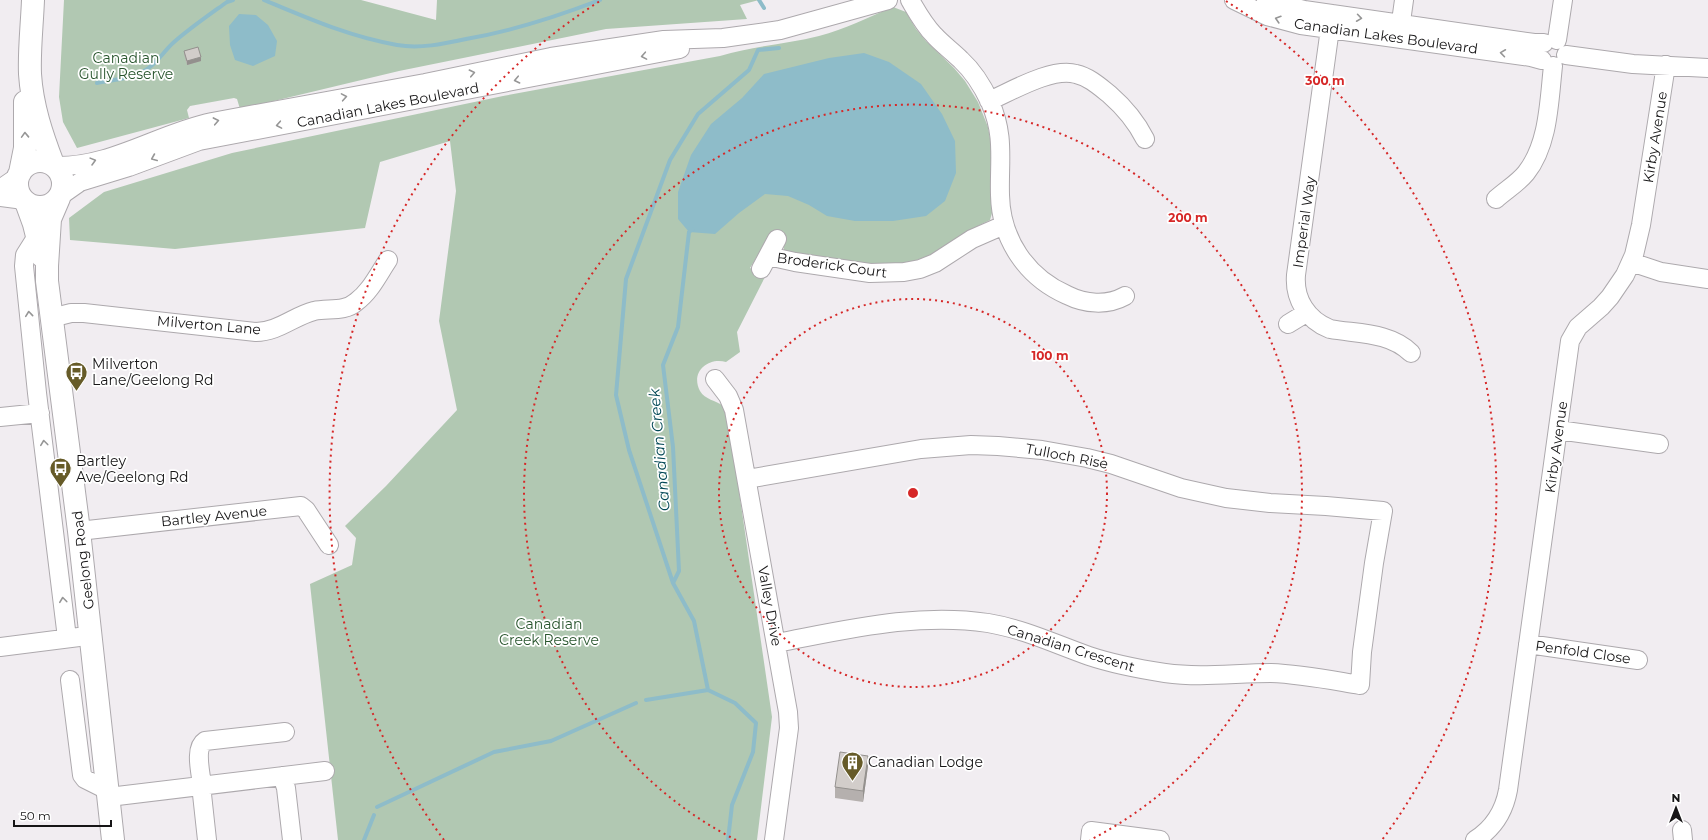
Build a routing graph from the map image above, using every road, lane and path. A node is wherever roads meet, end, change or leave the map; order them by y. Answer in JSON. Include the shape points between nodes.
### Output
{"nodes":[{"id":1,"x":34,"y":0,"type":"edge"},
{"id":2,"x":866,"y":0,"type":"edge"},
{"id":3,"x":888,"y":0,"type":"edge"},
{"id":4,"x":910,"y":0,"type":"edge"},
{"id":5,"x":1234,"y":0,"type":"edge"},
{"id":6,"x":1266,"y":0,"type":"edge"},
{"id":7,"x":1404,"y":0,"type":"edge"},
{"id":8,"x":1563,"y":0,"type":"edge"},
{"id":9,"x":842,"y":13,"type":"junction"},
{"id":10,"x":1331,"y":22,"type":"junction"},
{"id":11,"x":1400,"y":31,"type":"junction"},
{"id":12,"x":723,"y":38,"type":"junction"},
{"id":13,"x":1550,"y":41,"type":"junction"},
{"id":14,"x":1554,"y":61,"type":"junction"},
{"id":15,"x":1666,"y":65,"type":"junction"},
{"id":16,"x":1708,"y":68,"type":"edge"},
{"id":17,"x":30,"y":74,"type":"junction"},
{"id":18,"x":989,"y":101,"type":"junction"},
{"id":19,"x":1145,"y":139,"type":"dead end"},
{"id":20,"x":54,"y":165,"type":"junction"},
{"id":21,"x":20,"y":174,"type":"junction"},
{"id":22,"x":0,"y":189,"type":"edge"},
{"id":23,"x":0,"y":197,"type":"edge"},
{"id":24,"x":60,"y":197,"type":"junction"},
{"id":25,"x":1496,"y":199,"type":"dead end"},
{"id":26,"x":25,"y":201,"type":"junction"},
{"id":27,"x":1004,"y":225,"type":"junction"},
{"id":28,"x":37,"y":236,"type":"junction"},
{"id":29,"x":777,"y":240,"type":"dead end"},
{"id":30,"x":388,"y":260,"type":"dead end"},
{"id":31,"x":1631,"y":262,"type":"junction"},
{"id":32,"x":1708,"y":279,"type":"edge"},
{"id":33,"x":47,"y":281,"type":"junction"},
{"id":34,"x":1125,"y":296,"type":"dead end"},
{"id":35,"x":1306,"y":313,"type":"junction"},
{"id":36,"x":52,"y":318,"type":"junction"},
{"id":37,"x":1288,"y":324,"type":"dead end"},
{"id":38,"x":1411,"y":353,"type":"dead end"},
{"id":39,"x":716,"y":379,"type":"dead end"},
{"id":40,"x":40,"y":413,"type":"junction"},
{"id":41,"x":0,"y":417,"type":"edge"},
{"id":42,"x":1558,"y":430,"type":"junction"},
{"id":43,"x":1659,"y":444,"type":"dead end"},
{"id":44,"x":747,"y":479,"type":"junction"},
{"id":45,"x":1383,"y":512,"type":"joint"},
{"id":46,"x":79,"y":531,"type":"junction"},
{"id":47,"x":329,"y":545,"type":"dead end"},
{"id":48,"x":91,"y":636,"type":"junction"},
{"id":49,"x":67,"y":638,"type":"junction"},
{"id":50,"x":776,"y":643,"type":"junction"},
{"id":51,"x":1528,"y":644,"type":"junction"},
{"id":52,"x":0,"y":647,"type":"edge"},
{"id":53,"x":1638,"y":660,"type":"dead end"},
{"id":54,"x":70,"y":680,"type":"dead end"},
{"id":55,"x":284,"y":732,"type":"dead end"},
{"id":56,"x":325,"y":771,"type":"dead end"},
{"id":57,"x":282,"y":776,"type":"junction"},
{"id":58,"x":202,"y":785,"type":"junction"},
{"id":59,"x":109,"y":794,"type":"junction"},
{"id":60,"x":113,"y":840,"type":"edge"},
{"id":61,"x":207,"y":840,"type":"edge"},
{"id":62,"x":292,"y":840,"type":"edge"},
{"id":63,"x":774,"y":840,"type":"edge"},
{"id":64,"x":1090,"y":840,"type":"edge"},
{"id":65,"x":1160,"y":840,"type":"edge"},
{"id":66,"x":1475,"y":840,"type":"edge"}],
"edges":[{"from":1,"to":17,"type":"main road"},
{"from":2,"to":9,"type":"street","name":"Canadian Lakes Boulevard"},
{"from":3,"to":9,"type":"street","name":"Canadian Lakes Boulevard"},
{"from":4,"to":18,"type":"street","via":[[927,28],[967,66]]},
{"from":10,"to":5,"type":"street","name":"Canadian Lakes Boulevard","one_way":true,"via":[[1279,19]]},
{"from":6,"to":10,"type":"street","name":"Canadian Lakes Boulevard"},
{"from":7,"to":11,"type":"street"},
{"from":8,"to":13,"type":"street"},
{"from":9,"to":12,"type":"street","name":"Canadian Lakes Boulevard","via":[[780,30]]},
{"from":10,"to":11,"type":"street","name":"Canadian Lakes Boulevard"},
{"from":10,"to":35,"type":"street","name":"Imperial Way","via":[[1296,279],[1297,293]]},
{"from":11,"to":13,"type":"street","name":"Canadian Lakes Boulevard","via":[[1534,43]]},
{"from":14,"to":11,"type":"street","name":"Canadian Lakes Boulevard","one_way":true},
{"from":20,"to":12,"type":"street","name":"Canadian Lakes Boulevard","one_way":true,"via":[[77,165],[109,157],[199,124],[551,57],[664,40]]},
{"from":12,"to":24,"type":"street","name":"Canadian Lakes Boulevard","one_way":true,"via":[[658,54],[199,141],[128,168],[80,182]]},
{"from":13,"to":14,"type":"street","via":[[1540,51]]},
{"from":13,"to":14,"type":"street","via":[[1562,43],[1565,47]]},
{"from":14,"to":15,"type":"street","name":"Canadian Lakes Boulevard"},
{"from":14,"to":25,"type":"street","via":[[1544,131],[1538,152],[1524,175]]},
{"from":15,"to":16,"type":"street","name":"Canadian Lakes Boulevard"},
{"from":15,"to":31,"type":"street","name":"Kirby Avenue","via":[[1641,225]]},
{"from":17,"to":20,"type":"main road","via":[[39,124]]},
{"from":21,"to":17,"type":"main road","one_way":true,"via":[[25,148],[24,109]]},
{"from":18,"to":19,"type":"street","via":[[1048,75],[1065,72],[1076,74],[1092,81],[1120,104],[1133,118]]},
{"from":18,"to":27,"type":"street","via":[[998,125],[1001,144],[1000,196]]},
{"from":20,"to":21,"type":"main road","via":[[42,161],[33,162]]},
{"from":20,"to":24,"type":"main road","via":[[63,180]]},
{"from":21,"to":22,"type":"street"},
{"from":21,"to":26,"type":"main road","via":[[18,190]]},
{"from":23,"to":26,"type":"street"},
{"from":24,"to":26,"type":"main road","via":[[53,204],[42,207],[33,206]]},
{"from":24,"to":33,"type":"main road","name":"Geelong Road","via":[[50,219]]},
{"from":26,"to":28,"type":"main road","name":"Geelong Road"},
{"from":27,"to":29,"type":"street","name":"Broderick Court","via":[[972,239],[935,263],[904,272],[870,273],[795,262],[765,263]]},
{"from":27,"to":34,"type":"street","via":[[1012,245],[1024,262],[1052,288],[1075,299],[1092,302],[1112,301]]},
{"from":28,"to":33,"type":"main road","name":"Geelong Road"},
{"from":40,"to":28,"type":"street","name":"Geelong Road","one_way":true,"via":[[24,266],[25,255]]},
{"from":30,"to":36,"type":"street","name":"Milverton Lane","via":[[367,292],[355,304],[309,313],[266,331],[84,313],[71,313]]},
{"from":31,"to":32,"type":"street","via":[[1662,272]]},
{"from":31,"to":42,"type":"street","name":"Kirby Avenue","via":[[1610,297],[1572,336]]},
{"from":33,"to":36,"type":"main road","name":"Geelong Road"},
{"from":35,"to":37,"type":"street"},
{"from":35,"to":38,"type":"street","name":"Imperial Way","via":[[1325,328],[1390,339]]},
{"from":36,"to":46,"type":"main road","name":"Geelong Road"},
{"from":39,"to":44,"type":"street","name":"Valley Drive","via":[[733,406]]},
{"from":40,"to":41,"type":"street"},
{"from":49,"to":40,"type":"street","name":"Geelong Road","one_way":true},
{"from":42,"to":43,"type":"street"},
{"from":42,"to":51,"type":"street","name":"Kirby Avenue"},
{"from":44,"to":45,"type":"street","name":"Tulloch Rise","via":[[921,449],[971,445],[998,446],[1087,458],[1181,488],[1226,498],[1270,504]]},
{"from":44,"to":50,"type":"street","name":"Valley Drive"},
{"from":45,"to":50,"type":"street","name":"Canadian Crescent","via":[[1362,652],[1360,685],[1311,676],[1282,674],[1196,676],[1151,671],[1089,656],[1012,629],[988,623],[950,620],[901,621]]},
{"from":46,"to":47,"type":"street","name":"Bartley Avenue","via":[[301,506]]},
{"from":46,"to":48,"type":"main road","name":"Geelong Road"},
{"from":48,"to":49,"type":"street"},
{"from":48,"to":59,"type":"main road","name":"Geelong Road"},
{"from":49,"to":52,"type":"street"},
{"from":50,"to":63,"type":"street","name":"Valley Drive","via":[[789,728]]},
{"from":51,"to":53,"type":"street","name":"Penfold Close"},
{"from":51,"to":66,"type":"street","name":"Kirby Avenue","via":[[1505,805],[1490,828]]},
{"from":54,"to":59,"type":"street","via":[[82,775]]},
{"from":55,"to":58,"type":"street","via":[[205,741],[199,751]]},
{"from":56,"to":57,"type":"street"},
{"from":57,"to":58,"type":"street"},
{"from":57,"to":62,"type":"street","via":[[286,786]]},
{"from":58,"to":59,"type":"street"},
{"from":58,"to":61,"type":"street"},
{"from":59,"to":60,"type":"main road","name":"Geelong Road"},
{"from":64,"to":65,"type":"street","via":[[1091,831]]}]}
